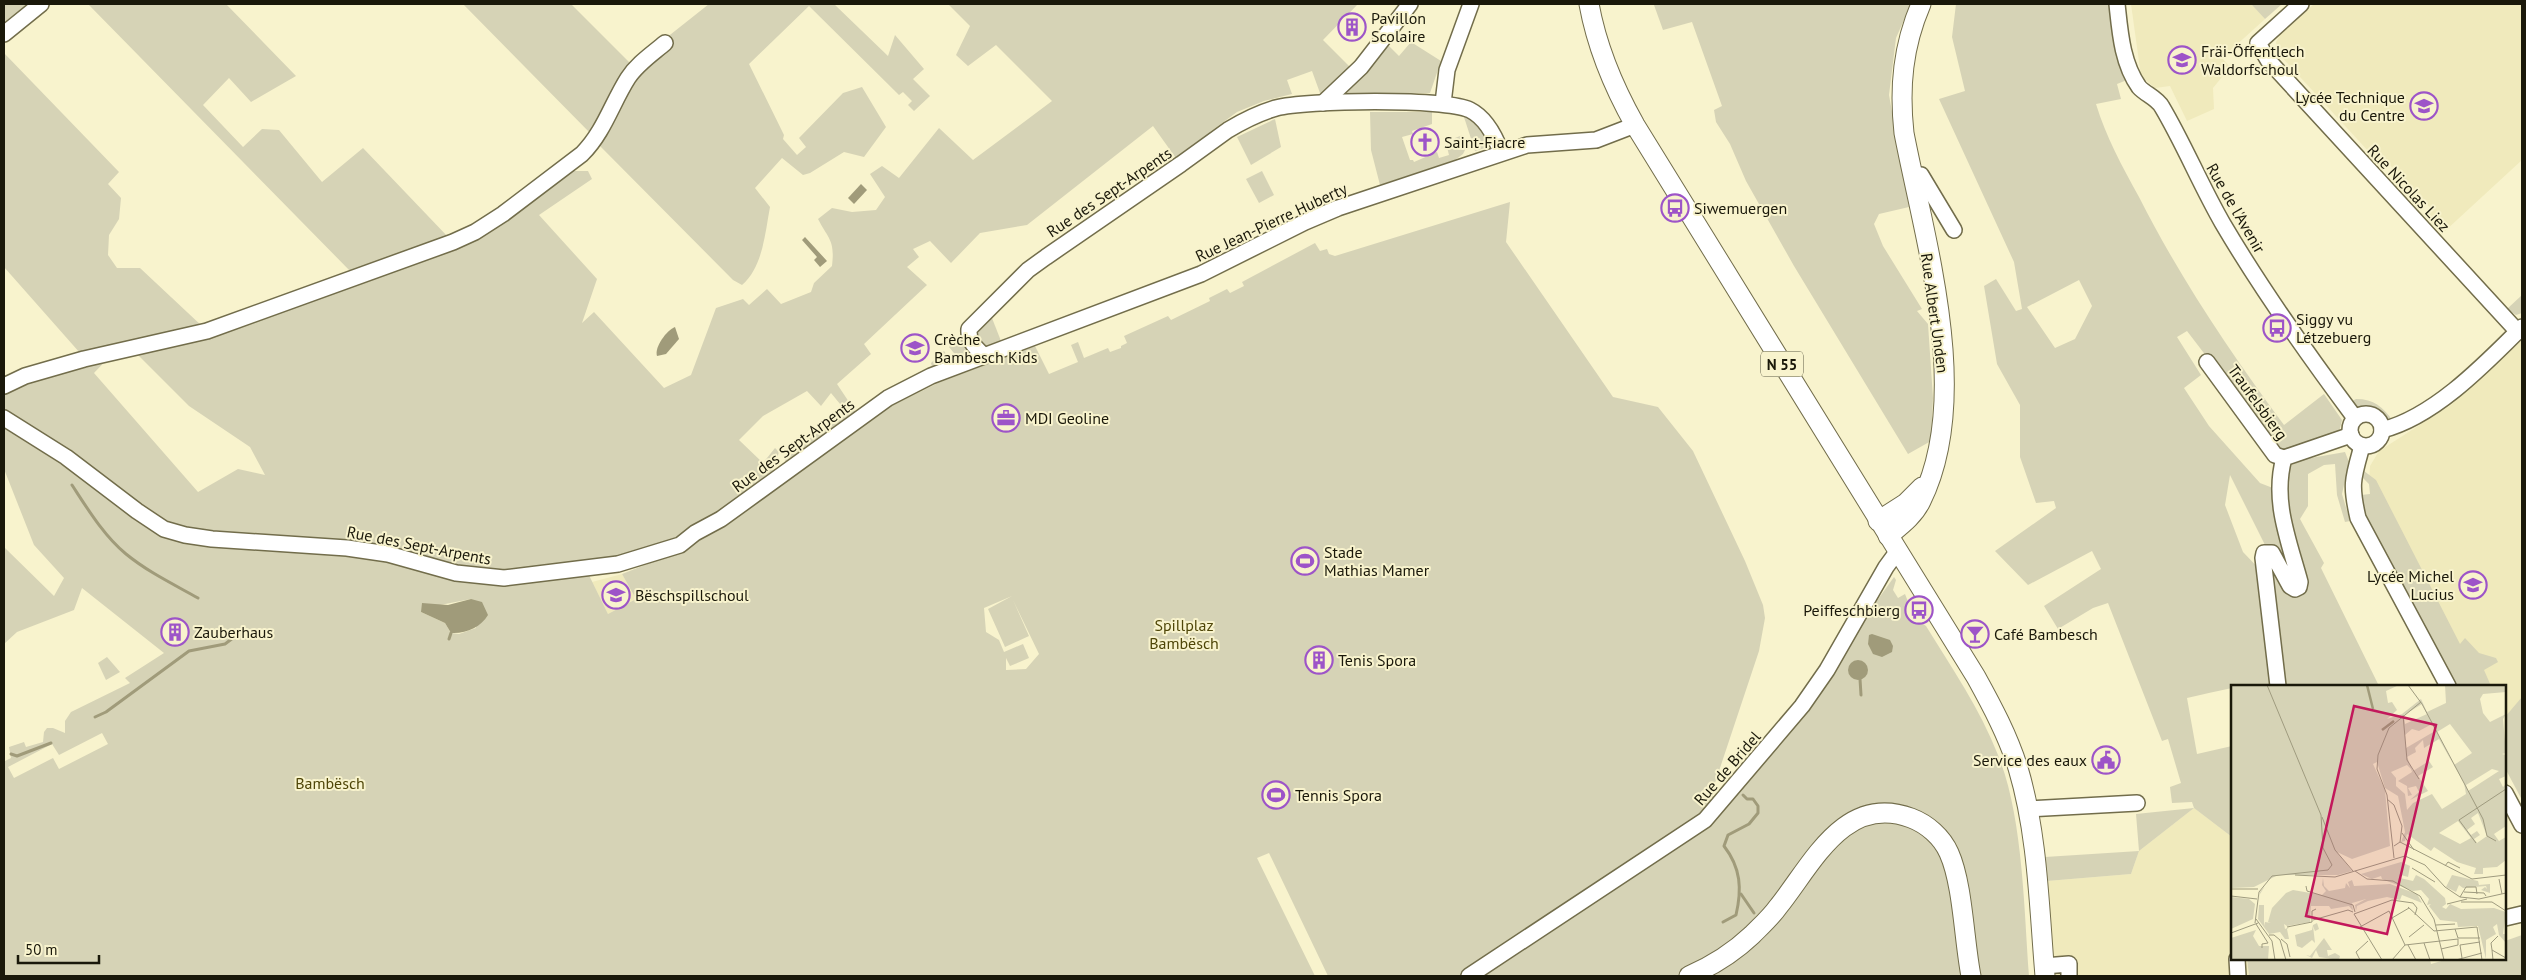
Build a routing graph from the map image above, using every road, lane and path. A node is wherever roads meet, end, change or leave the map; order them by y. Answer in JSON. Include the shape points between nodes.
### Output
{"nodes":[{"id":1,"x":40,"y":4,"type":"edge"},
{"id":2,"x":1410,"y":4,"type":"edge"},
{"id":3,"x":1471,"y":4,"type":"edge"},
{"id":4,"x":1589,"y":4,"type":"edge"},
{"id":5,"x":1921,"y":4,"type":"edge"},
{"id":6,"x":2116,"y":4,"type":"edge"},
{"id":7,"x":2301,"y":4,"type":"edge"},
{"id":8,"x":4,"y":34,"type":"edge"},
{"id":9,"x":665,"y":43,"type":"dead end"},
{"id":10,"x":1324,"y":103,"type":"junction"},
{"id":11,"x":1443,"y":103,"type":"junction"},
{"id":12,"x":1635,"y":125,"type":"junction"},
{"id":13,"x":1502,"y":152,"type":"junction"},
{"id":14,"x":1912,"y":175,"type":"junction"},
{"id":15,"x":1954,"y":230,"type":"dead end"},
{"id":16,"x":2520,"y":330,"type":"edge"},
{"id":17,"x":983,"y":356,"type":"junction"},
{"id":18,"x":2207,"y":362,"type":"dead end"},
{"id":19,"x":4,"y":386,"type":"edge"},
{"id":20,"x":4,"y":418,"type":"edge"},
{"id":21,"x":2355,"y":418,"type":"junction"},
{"id":22,"x":2382,"y":430,"type":"junction"},
{"id":23,"x":2351,"y":435,"type":"junction"},
{"id":24,"x":2362,"y":446,"type":"junction"},
{"id":25,"x":2284,"y":458,"type":"junction"},
{"id":26,"x":1883,"y":529,"type":"junction"},
{"id":27,"x":1898,"y":552,"type":"junction"},
{"id":28,"x":2278,"y":685,"type":"edge"},
{"id":29,"x":2447,"y":685,"type":"edge"},
{"id":30,"x":2506,"y":800,"type":"edge"},
{"id":31,"x":2138,"y":803,"type":"dead end"},
{"id":32,"x":2028,"y":809,"type":"junction"},
{"id":33,"x":2522,"y":825,"type":"edge"},
{"id":34,"x":2522,"y":914,"type":"edge"},
{"id":35,"x":2506,"y":918,"type":"edge"},
{"id":36,"x":2237,"y":960,"type":"edge"},
{"id":37,"x":2045,"y":971,"type":"edge"},
{"id":38,"x":1469,"y":976,"type":"edge"},
{"id":39,"x":1689,"y":976,"type":"edge"},
{"id":40,"x":1971,"y":976,"type":"edge"},
{"id":41,"x":2069,"y":976,"type":"edge"},
{"id":42,"x":2238,"y":976,"type":"edge"}],
"edges":[{"from":1,"to":8,"type":"street"},
{"from":2,"to":10,"type":"street","via":[[1361,67]]},
{"from":3,"to":11,"type":"street","via":[[1447,70]]},
{"from":4,"to":12,"type":"main road","number":"N 55","via":[[1609,75]]},
{"from":5,"to":14,"type":"main road","name":"Rue Albert Unden","via":[[1907,42],[1902,71],[1901,103]]},
{"from":6,"to":21,"type":"street","name":"Rue de l'Avenir","via":[[2120,37],[2133,77],[2141,89],[2161,105],[2200,184],[2246,262],[2286,325]]},
{"from":7,"to":16,"type":"street","name":"Rue Nicolas Liez","via":[[2258,43],[2268,60]]},
{"from":9,"to":19,"type":"street","via":[[628,78],[595,141],[475,232],[207,331],[84,359],[25,376]]},
{"from":10,"to":11,"type":"street","name":"Rue des Sept-Arpents"},
{"from":10,"to":17,"type":"street","name":"Rue des Sept-Arpents","via":[[1277,108],[1251,116],[1028,270],[969,329],[968,336]]},
{"from":11,"to":13,"type":"street","name":"Rue des Sept-Arpents","via":[[1471,110],[1486,123]]},
{"from":12,"to":13,"type":"street","name":"Rue Jean-Pierre Huberty","via":[[1596,140],[1526,145]]},
{"from":12,"to":26,"type":"main road","number":"N 55"},
{"from":13,"to":17,"type":"street","name":"Rue Jean-Pierre Huberty","via":[[1338,208],[1201,274]]},
{"from":14,"to":15,"type":"street","via":[[1921,175]]},
{"from":14,"to":26,"type":"main road","name":"Rue Albert Unden","via":[[1939,316],[1945,379],[1941,442],[1928,481]]},
{"from":16,"to":22,"type":"street","via":[[2446,396],[2401,425]]},
{"from":17,"to":20,"type":"street","name":"Rue des Sept-Arpents","via":[[931,376],[888,398],[680,545],[618,564],[504,578],[456,573],[380,553],[347,548],[212,539],[164,529],[66,457]]},
{"from":18,"to":25,"type":"street","name":"Traufelsbierg","via":[[2275,455]]},
{"from":21,"to":22,"type":"street","via":[[2372,415]]},
{"from":21,"to":23,"type":"street","via":[[2350,426]]},
{"from":22,"to":24,"type":"street","via":[[2378,441]]},
{"from":23,"to":24,"type":"street"},
{"from":23,"to":25,"type":"street"},
{"from":24,"to":29,"type":"street","via":[[2352,478],[2358,518]]},
{"from":25,"to":28,"type":"street","via":[[2278,490],[2280,511],[2300,587],[2290,586],[2272,553],[2264,553]]},
{"from":26,"to":27,"type":"main road","number":"N 55"},
{"from":27,"to":32,"type":"main road","number":"N 55","via":[[1976,677],[1994,712],[2018,767]]},
{"from":27,"to":38,"type":"street","name":"Rue de Bridel","via":[[1802,706],[1705,820]]},
{"from":30,"to":33,"type":"street"},
{"from":31,"to":32,"type":"street"},
{"from":32,"to":37,"type":"main road","number":"N 55"},
{"from":34,"to":35,"type":"street"},
{"from":36,"to":42,"type":"street"},
{"from":37,"to":41,"type":"street","via":[[2069,964]]},
{"from":39,"to":40,"type":"main road","via":[[1738,948],[1778,908],[1805,868],[1840,828],[1858,818],[1880,813],[1900,814],[1919,821],[1938,835],[1949,852],[1955,871]]}]}
